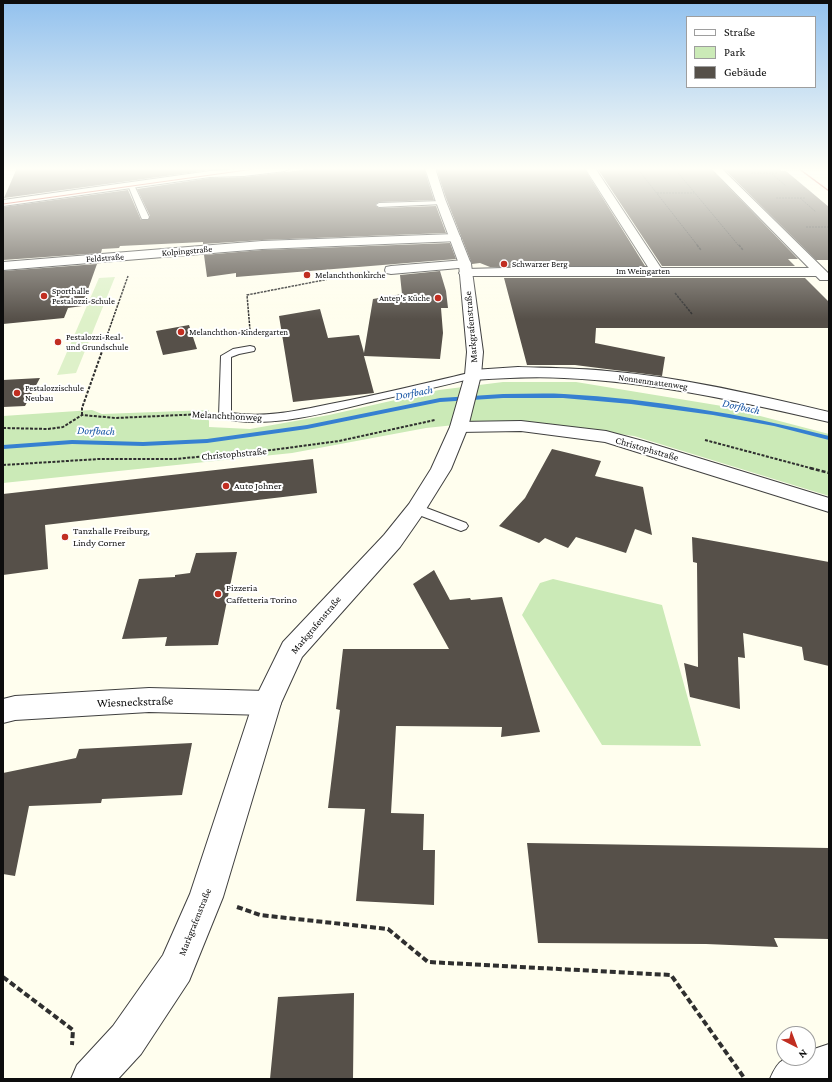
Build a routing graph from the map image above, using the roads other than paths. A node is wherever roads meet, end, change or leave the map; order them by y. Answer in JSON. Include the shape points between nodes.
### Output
{"nodes":[{"id":1,"x":448,"y":218,"type":"edge"},
{"id":2,"x":623,"y":218,"type":"edge"},
{"id":3,"x":767,"y":218,"type":"edge"},
{"id":4,"x":455,"y":238,"type":"junction"},
{"id":5,"x":134,"y":256,"type":"joint"},
{"id":6,"x":3,"y":266,"type":"edge"},
{"id":7,"x":465,"y":269,"type":"junction"},
{"id":8,"x":391,"y":270,"type":"road end"},
{"id":9,"x":657,"y":271,"type":"junction"},
{"id":10,"x":825,"y":276,"type":"edge"},
{"id":11,"x":250,"y":349,"type":"road end"},
{"id":12,"x":471,"y":382,"type":"junction"},
{"id":13,"x":461,"y":417,"type":"junction"},
{"id":14,"x":829,"y":417,"type":"edge"},
{"id":15,"x":829,"y":506,"type":"edge"},
{"id":16,"x":416,"y":509,"type":"junction"},
{"id":17,"x":461,"y":526,"type":"dead end"},
{"id":18,"x":266,"y":703,"type":"junction"},
{"id":19,"x":3,"y":711,"type":"edge"},
{"id":20,"x":829,"y":1064,"type":"edge"},
{"id":21,"x":91,"y":1079,"type":"edge"},
{"id":22,"x":790,"y":1079,"type":"edge"}],
"edges":[{"from":1,"to":4,"type":"street","name":"Markgrafenstraße"},
{"from":2,"to":9,"type":"street"},
{"from":3,"to":10,"type":"street"},
{"from":4,"to":5,"type":"street","name":"Kolpingstraße","via":[[262,245]]},
{"from":4,"to":7,"type":"street","name":"Markgrafenstraße"},
{"from":5,"to":6,"type":"street","name":"Feldstraße"},
{"from":7,"to":8,"type":"street","name":"Im Weingarten"},
{"from":7,"to":9,"type":"street","name":"Im Weingarten"},
{"from":7,"to":12,"type":"street","name":"Markgrafenstraße","via":[[475,352]]},
{"from":9,"to":10,"type":"street","name":"Im Weingarten"},
{"from":11,"to":12,"type":"lane","name":"Melanchthonweg","via":[[226,356],[225,416],[249,419],[278,418]]},
{"from":12,"to":13,"type":"street","name":"Markgrafenstraße"},
{"from":12,"to":14,"type":"street","name":"Nonnenmattenweg","via":[[502,372],[571,372],[637,379],[732,394]]},
{"from":13,"to":15,"type":"street","name":"Christophstraße","via":[[606,438],[636,445]]},
{"from":13,"to":16,"type":"street","name":"Markgrafenstraße","via":[[441,469]]},
{"from":16,"to":17,"type":"lane"},
{"from":16,"to":18,"type":"street","name":"Markgrafenstraße","via":[[392,541],[292,650]]},
{"from":18,"to":19,"type":"street","name":"Wiesneckstraße","via":[[149,700],[15,708]]},
{"from":18,"to":21,"type":"street","name":"Markgrafenstraße","via":[[206,897],[176,968],[127,1040]]},
{"from":20,"to":22,"type":"street"}]}
